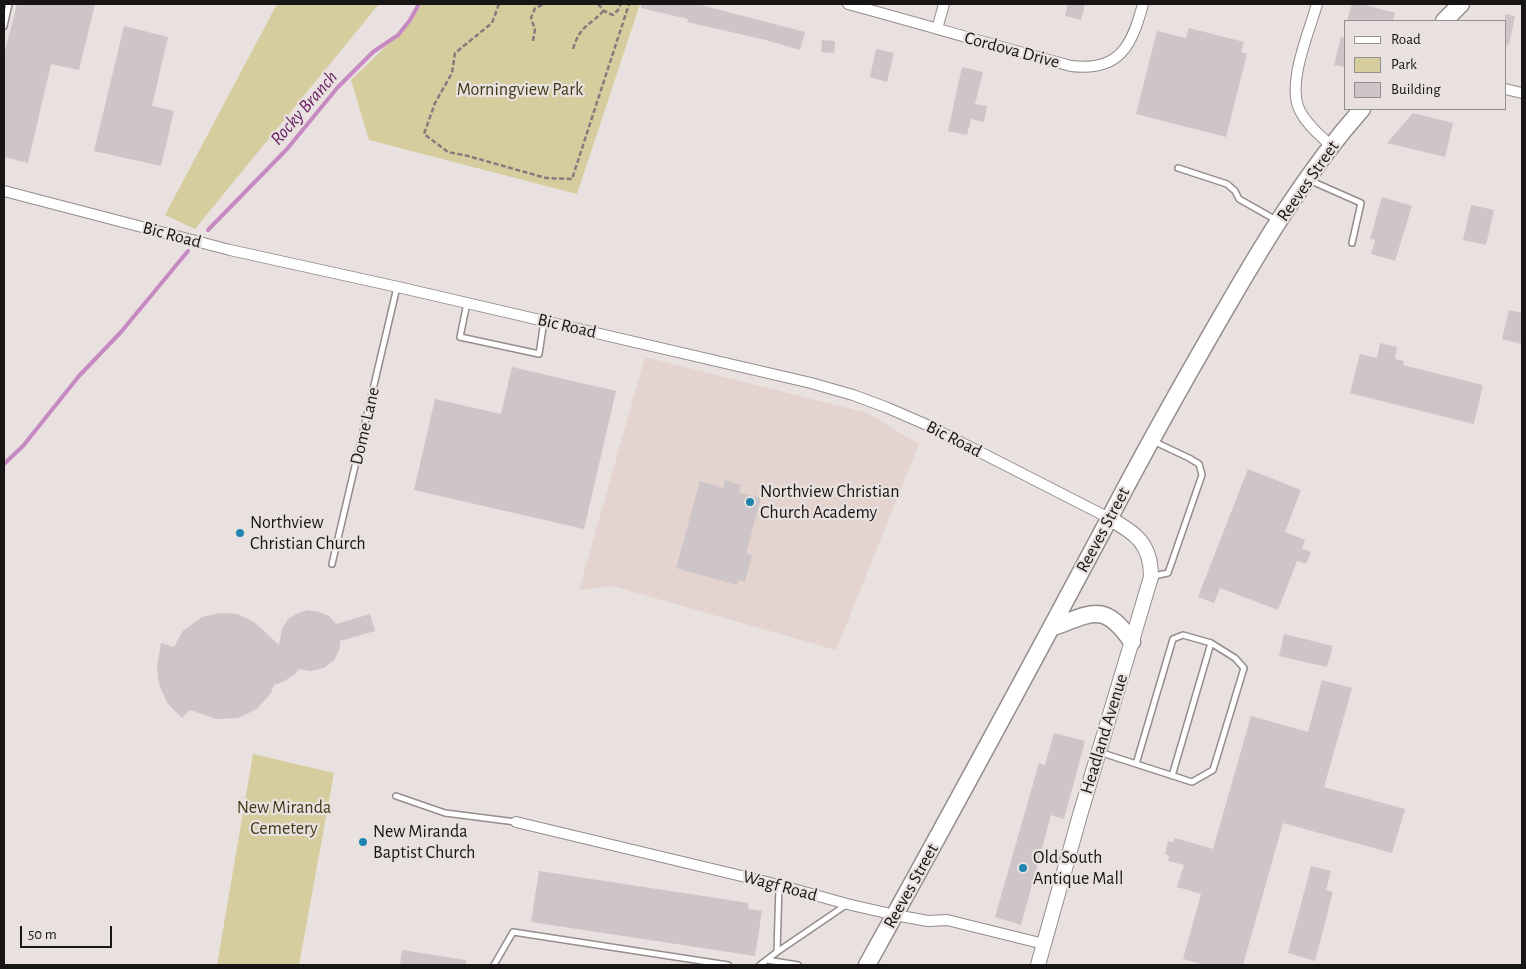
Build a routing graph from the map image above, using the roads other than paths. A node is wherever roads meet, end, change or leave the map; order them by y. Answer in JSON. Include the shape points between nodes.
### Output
{"nodes":[{"id":1,"x":9,"y":4,"type":"edge"},
{"id":2,"x":848,"y":4,"type":"edge"},
{"id":3,"x":944,"y":4,"type":"edge"},
{"id":4,"x":1143,"y":4,"type":"edge"},
{"id":5,"x":1317,"y":4,"type":"edge"},
{"id":6,"x":1461,"y":4,"type":"edge"},
{"id":7,"x":1445,"y":20,"type":"edge"},
{"id":8,"x":4,"y":26,"type":"edge"},
{"id":9,"x":937,"y":29,"type":"junction"},
{"id":10,"x":1506,"y":89,"type":"edge"},
{"id":11,"x":1522,"y":93,"type":"edge"},
{"id":12,"x":1361,"y":110,"type":"edge"},
{"id":13,"x":1331,"y":146,"type":"junction"},
{"id":14,"x":1178,"y":168,"type":"dead end"},
{"id":15,"x":1306,"y":178,"type":"junction"},
{"id":16,"x":4,"y":191,"type":"edge"},
{"id":17,"x":1278,"y":222,"type":"junction"},
{"id":18,"x":1352,"y":243,"type":"dead end"},
{"id":19,"x":398,"y":287,"type":"junction"},
{"id":20,"x":467,"y":303,"type":"junction"},
{"id":21,"x":544,"y":321,"type":"junction"},
{"id":22,"x":1151,"y":440,"type":"junction"},
{"id":23,"x":1109,"y":518,"type":"junction"},
{"id":24,"x":332,"y":564,"type":"dead end"},
{"id":25,"x":1151,"y":577,"type":"junction"},
{"id":26,"x":1051,"y":628,"type":"junction"},
{"id":27,"x":1132,"y":642,"type":"junction"},
{"id":28,"x":1211,"y":643,"type":"junction"},
{"id":29,"x":1098,"y":752,"type":"junction"},
{"id":30,"x":1136,"y":764,"type":"junction"},
{"id":31,"x":1172,"y":776,"type":"junction"},
{"id":32,"x":396,"y":796,"type":"dead end"},
{"id":33,"x":516,"y":822,"type":"joint"},
{"id":34,"x":780,"y":885,"type":"junction"},
{"id":35,"x":846,"y":904,"type":"junction"},
{"id":36,"x":895,"y":915,"type":"junction"},
{"id":37,"x":1044,"y":944,"type":"junction"},
{"id":38,"x":777,"y":952,"type":"junction"},
{"id":39,"x":767,"y":960,"type":"junction"},
{"id":40,"x":494,"y":965,"type":"edge"},
{"id":41,"x":728,"y":965,"type":"edge"},
{"id":42,"x":760,"y":965,"type":"edge"},
{"id":43,"x":798,"y":965,"type":"edge"},
{"id":44,"x":867,"y":965,"type":"edge"},
{"id":45,"x":1038,"y":965,"type":"edge"}],
"edges":[{"from":1,"to":8,"type":"lane"},
{"from":2,"to":9,"type":"street","name":"Cordova Drive"},
{"from":3,"to":9,"type":"street"},
{"from":4,"to":9,"type":"street","name":"Cordova Drive","via":[[1134,36],[1124,50],[1111,60],[1091,67],[1071,66]]},
{"from":5,"to":13,"type":"street","via":[[1296,77],[1295,93],[1305,119]]},
{"from":6,"to":7,"type":"main road"},
{"from":10,"to":11,"type":"street"},
{"from":12,"to":13,"type":"main road","name":"Reeves Street"},
{"from":13,"to":15,"type":"main road","name":"Reeves Street"},
{"from":14,"to":17,"type":"lane","via":[[1227,184],[1238,199]]},
{"from":15,"to":17,"type":"main road","name":"Reeves Street"},
{"from":15,"to":18,"type":"lane","via":[[1361,203]]},
{"from":16,"to":19,"type":"street","name":"Bic Road","via":[[230,250]]},
{"from":17,"to":22,"type":"main road","name":"Reeves Street"},
{"from":19,"to":20,"type":"street","name":"Bic Road"},
{"from":19,"to":24,"type":"lane","name":"Dome Lane"},
{"from":20,"to":21,"type":"street","name":"Bic Road"},
{"from":20,"to":21,"type":"lane","via":[[460,337],[539,354]]},
{"from":21,"to":23,"type":"street","name":"Bic Road","via":[[854,395],[927,425]]},
{"from":22,"to":23,"type":"main road","name":"Reeves Street"},
{"from":22,"to":25,"type":"lane","via":[[1199,464],[1202,475],[1168,573]]},
{"from":23,"to":25,"type":"main road","name":"Headland Avenue","via":[[1133,532],[1141,542],[1149,558]]},
{"from":23,"to":26,"type":"main road","name":"Reeves Street"},
{"from":25,"to":27,"type":"main road","name":"Headland Avenue"},
{"from":26,"to":27,"type":"main road","via":[[1088,614],[1098,614],[1115,620]]},
{"from":26,"to":36,"type":"main road","name":"Reeves Street"},
{"from":27,"to":29,"type":"main road","name":"Headland Avenue"},
{"from":28,"to":30,"type":"lane","via":[[1183,635],[1173,639]]},
{"from":28,"to":31,"type":"lane"},
{"from":28,"to":31,"type":"lane","via":[[1235,658],[1244,668],[1213,770],[1192,782]]},
{"from":29,"to":30,"type":"lane"},
{"from":29,"to":37,"type":"main road","name":"Headland Avenue"},
{"from":30,"to":31,"type":"lane"},
{"from":32,"to":33,"type":"lane","via":[[445,813]]},
{"from":33,"to":34,"type":"street","name":"Wagf Road"},
{"from":34,"to":35,"type":"street","name":"Wagf Road"},
{"from":34,"to":38,"type":"lane"},
{"from":35,"to":36,"type":"street","name":"Wagf Road"},
{"from":35,"to":38,"type":"lane"},
{"from":36,"to":37,"type":"street","name":"Wagf Road","via":[[928,921],[947,920]]},
{"from":36,"to":44,"type":"main road","name":"Reeves Street"},
{"from":37,"to":45,"type":"main road","name":"Headland Avenue"},
{"from":38,"to":39,"type":"lane"},
{"from":39,"to":42,"type":"lane"},
{"from":39,"to":43,"type":"lane"},
{"from":40,"to":41,"type":"lane","via":[[513,932]]}]}
